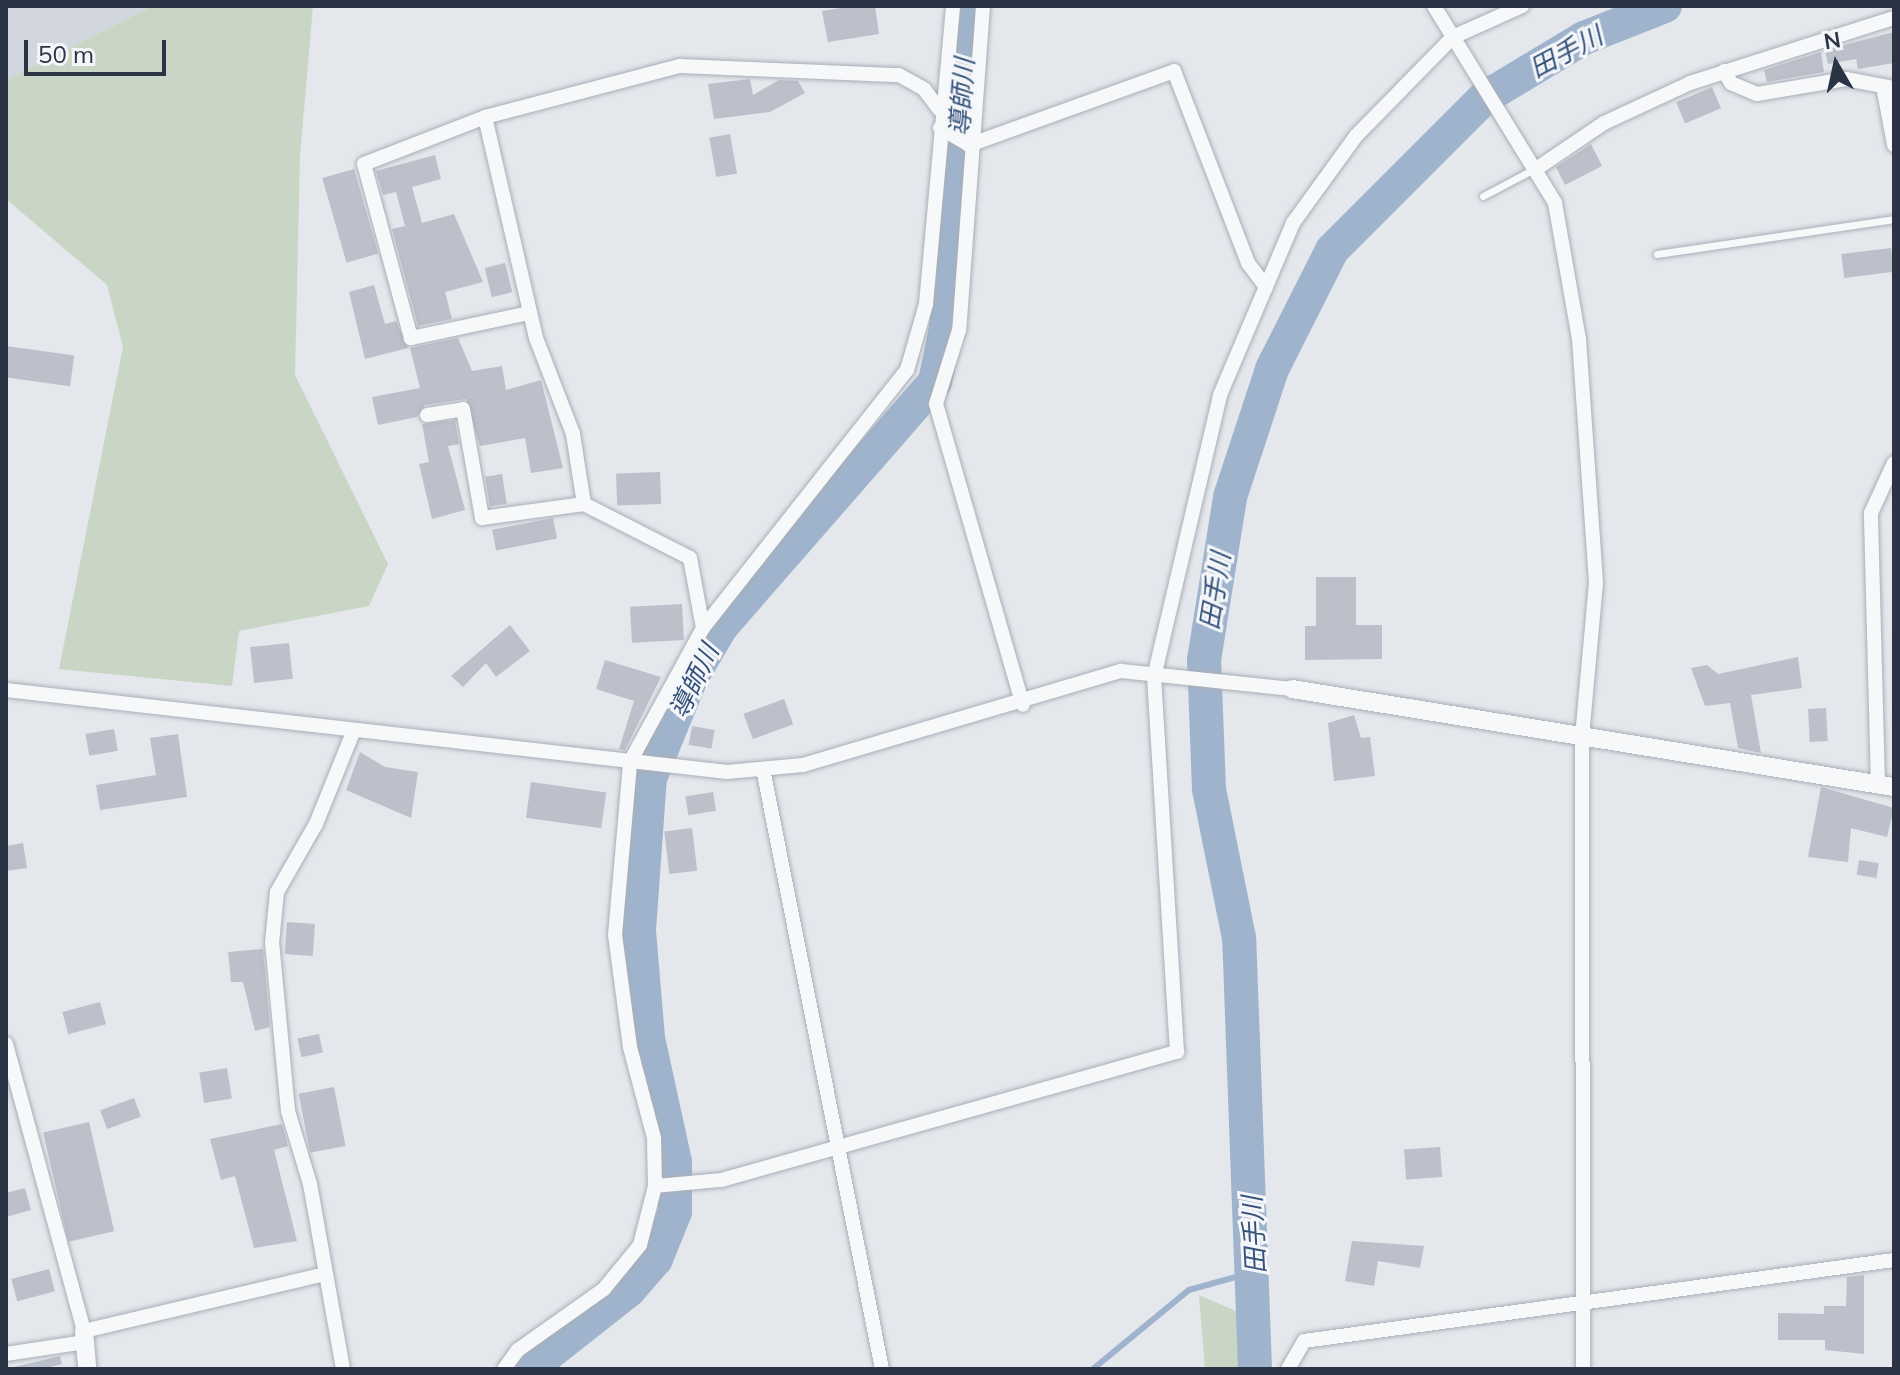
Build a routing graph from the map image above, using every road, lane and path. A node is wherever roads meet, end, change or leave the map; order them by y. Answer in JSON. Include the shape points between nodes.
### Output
{"nodes":[{"id":1,"x":953,"y":6,"type":"edge"},
{"id":2,"x":983,"y":6,"type":"edge"},
{"id":3,"x":1434,"y":6,"type":"edge"},
{"id":4,"x":1522,"y":6,"type":"edge"},
{"id":5,"x":1894,"y":18,"type":"edge"},
{"id":6,"x":1456,"y":42,"type":"junction"},
{"id":7,"x":1724,"y":71,"type":"junction"},
{"id":8,"x":1888,"y":87,"type":"edge"},
{"id":9,"x":940,"y":110,"type":"junction"},
{"id":10,"x":485,"y":117,"type":"junction"},
{"id":11,"x":940,"y":128,"type":"junction"},
{"id":12,"x":973,"y":143,"type":"junction"},
{"id":13,"x":1894,"y":145,"type":"edge"},
{"id":14,"x":1535,"y":163,"type":"junction"},
{"id":15,"x":1483,"y":196,"type":"dead end"},
{"id":16,"x":1894,"y":219,"type":"edge"},
{"id":17,"x":1657,"y":254,"type":"dead end"},
{"id":18,"x":1266,"y":287,"type":"junction"},
{"id":19,"x":529,"y":313,"type":"junction"},
{"id":20,"x":427,"y":415,"type":"dead end"},
{"id":21,"x":1894,"y":463,"type":"edge"},
{"id":22,"x":584,"y":504,"type":"junction"},
{"id":23,"x":703,"y":628,"type":"junction"},
{"id":24,"x":1154,"y":677,"type":"junction"},
{"id":25,"x":1292,"y":689,"type":"joint"},
{"id":26,"x":6,"y":690,"type":"edge"},
{"id":27,"x":1023,"y":705,"type":"junction"},
{"id":28,"x":354,"y":730,"type":"junction"},
{"id":29,"x":1582,"y":737,"type":"junction"},
{"id":30,"x":630,"y":762,"type":"junction"},
{"id":31,"x":763,"y":769,"type":"junction"},
{"id":32,"x":1886,"y":786,"type":"edge"},
{"id":33,"x":6,"y":1044,"type":"edge"},
{"id":34,"x":839,"y":1146,"type":"junction"},
{"id":35,"x":655,"y":1186,"type":"junction"},
{"id":36,"x":1894,"y":1260,"type":"edge"},
{"id":37,"x":321,"y":1275,"type":"junction"},
{"id":38,"x":1583,"y":1304,"type":"junction"},
{"id":39,"x":85,"y":1337,"type":"junction"},
{"id":40,"x":6,"y":1354,"type":"edge"},
{"id":41,"x":87,"y":1369,"type":"edge"},
{"id":42,"x":343,"y":1369,"type":"edge"},
{"id":43,"x":504,"y":1369,"type":"edge"},
{"id":44,"x":882,"y":1369,"type":"edge"},
{"id":45,"x":1288,"y":1369,"type":"edge"},
{"id":46,"x":1583,"y":1369,"type":"edge"}],
"edges":[{"from":1,"to":9,"type":"street"},
{"from":2,"to":12,"type":"street"},
{"from":3,"to":6,"type":"street"},
{"from":4,"to":6,"type":"street"},
{"from":5,"to":7,"type":"street"},
{"from":6,"to":14,"type":"street"},
{"from":6,"to":18,"type":"street","via":[[1356,136],[1293,223]]},
{"from":7,"to":8,"type":"street","via":[[1742,91],[1757,94],[1846,79]]},
{"from":7,"to":14,"type":"street","via":[[1604,123]]},
{"from":8,"to":13,"type":"street"},
{"from":9,"to":10,"type":"street","via":[[924,89],[899,75],[693,66]]},
{"from":9,"to":11,"type":"street"},
{"from":10,"to":19,"type":"street"},
{"from":10,"to":19,"type":"street","via":[[364,164],[411,338]]},
{"from":11,"to":12,"type":"street"},
{"from":11,"to":23,"type":"street","via":[[926,304],[907,370]]},
{"from":12,"to":18,"type":"street","via":[[1174,71],[1248,263]]},
{"from":12,"to":27,"type":"street","via":[[959,330],[936,404]]},
{"from":14,"to":15,"type":"lane"},
{"from":14,"to":29,"type":"street","via":[[1565,250],[1587,422],[1596,583]]},
{"from":16,"to":17,"type":"lane"},
{"from":18,"to":24,"type":"street","via":[[1220,395]]},
{"from":19,"to":22,"type":"street","via":[[569,420]]},
{"from":20,"to":22,"type":"street","via":[[463,409],[482,518]]},
{"from":21,"to":32,"type":"street","via":[[1870,525]]},
{"from":22,"to":23,"type":"street","via":[[690,558]]},
{"from":23,"to":30,"type":"street"},
{"from":24,"to":25,"type":"street"},
{"from":24,"to":27,"type":"street","via":[[1121,671]]},
{"from":24,"to":34,"type":"street","via":[[1177,1052]]},
{"from":25,"to":29,"type":"street"},
{"from":26,"to":28,"type":"street"},
{"from":27,"to":31,"type":"street"},
{"from":28,"to":30,"type":"street"},
{"from":28,"to":37,"type":"street","via":[[316,824],[277,892],[272,943],[288,1111],[310,1184]]},
{"from":29,"to":32,"type":"street"},
{"from":29,"to":38,"type":"street"},
{"from":30,"to":31,"type":"street"},
{"from":30,"to":35,"type":"street","via":[[615,935],[630,1047],[654,1138]]},
{"from":31,"to":34,"type":"street"},
{"from":33,"to":39,"type":"street"},
{"from":34,"to":35,"type":"street","via":[[701,1185]]},
{"from":34,"to":44,"type":"street"},
{"from":35,"to":43,"type":"street","via":[[640,1245],[623,1270]]},
{"from":36,"to":38,"type":"street"},
{"from":37,"to":39,"type":"street"},
{"from":37,"to":42,"type":"street"},
{"from":38,"to":45,"type":"street","via":[[1304,1341]]},
{"from":38,"to":46,"type":"street"},
{"from":39,"to":40,"type":"street"},
{"from":39,"to":41,"type":"street"}]}
